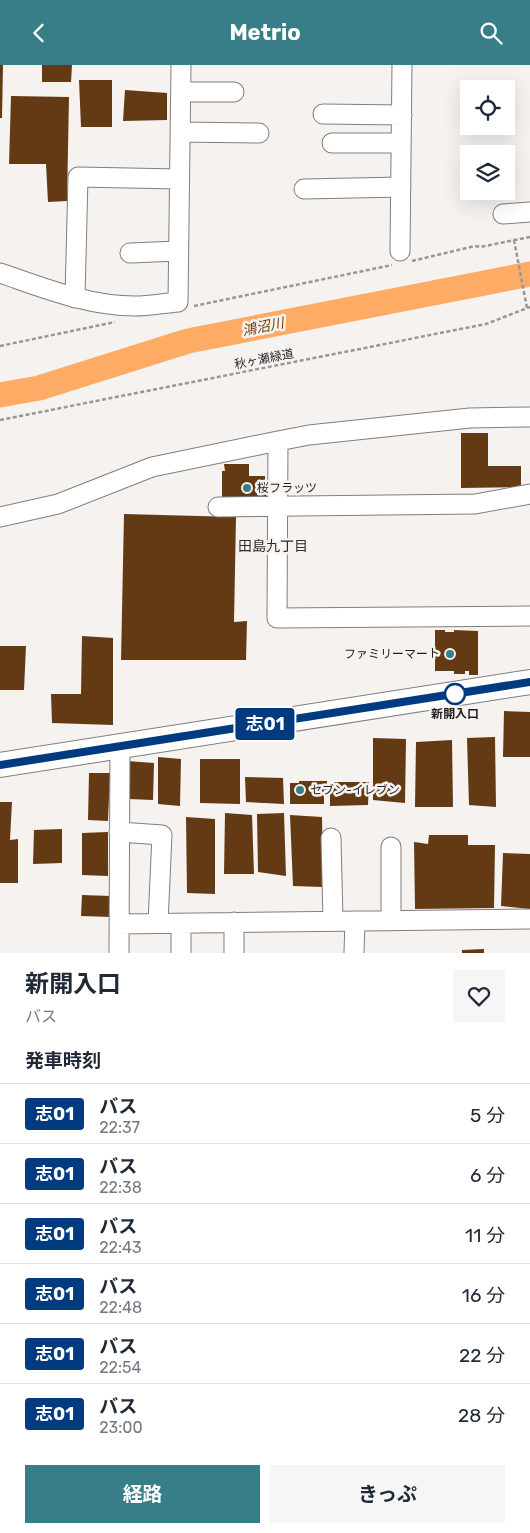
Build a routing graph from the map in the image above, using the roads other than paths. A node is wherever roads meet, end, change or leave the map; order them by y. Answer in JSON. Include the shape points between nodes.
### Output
{"nodes":[{"id":1,"x":181,"y":65,"type":"edge"},
{"id":2,"x":402,"y":65,"type":"edge"},
{"id":3,"x":181,"y":91,"type":"junction"},
{"id":4,"x":234,"y":92,"type":"dead end"},
{"id":5,"x":323,"y":114,"type":"dead end"},
{"id":6,"x":402,"y":115,"type":"junction"},
{"id":7,"x":180,"y":132,"type":"junction"},
{"id":8,"x":259,"y":133,"type":"dead end"},
{"id":9,"x":332,"y":143,"type":"dead end"},
{"id":10,"x":401,"y":143,"type":"junction"},
{"id":11,"x":179,"y":179,"type":"junction"},
{"id":12,"x":401,"y":187,"type":"junction"},
{"id":13,"x":304,"y":189,"type":"dead end"},
{"id":14,"x":530,"y":212,"type":"edge"},
{"id":15,"x":503,"y":214,"type":"dead end"},
{"id":16,"x":178,"y":251,"type":"junction"},
{"id":17,"x":130,"y":253,"type":"dead end"},
{"id":18,"x":403,"y":258,"type":"road end"},
{"id":19,"x":0,"y":273,"type":"edge"},
{"id":20,"x":76,"y":298,"type":"junction"},
{"id":21,"x":530,"y":417,"type":"edge"},
{"id":22,"x":278,"y":441,"type":"junction"},
{"id":23,"x":530,"y":494,"type":"edge"},
{"id":24,"x":218,"y":507,"type":"dead end"},
{"id":25,"x":278,"y":507,"type":"junction"},
{"id":26,"x":0,"y":517,"type":"edge"},
{"id":27,"x":530,"y":616,"type":"edge"},
{"id":28,"x":530,"y":683,"type":"edge"},
{"id":29,"x":120,"y":747,"type":"junction"},
{"id":30,"x":0,"y":765,"type":"edge"},
{"id":31,"x":119,"y":832,"type":"junction"},
{"id":32,"x":331,"y":839,"type":"dead end"},
{"id":33,"x":391,"y":847,"type":"dead end"},
{"id":34,"x":530,"y":919,"type":"edge"},
{"id":35,"x":333,"y":921,"type":"junction"},
{"id":36,"x":355,"y":921,"type":"junction"},
{"id":37,"x":391,"y":921,"type":"junction"},
{"id":38,"x":234,"y":922,"type":"junction"},
{"id":39,"x":158,"y":923,"type":"junction"},
{"id":40,"x":182,"y":923,"type":"junction"},
{"id":41,"x":119,"y":924,"type":"junction"},
{"id":42,"x":119,"y":953,"type":"edge"},
{"id":43,"x":181,"y":953,"type":"edge"},
{"id":44,"x":234,"y":953,"type":"edge"},
{"id":45,"x":354,"y":953,"type":"edge"}],
"edges":[{"from":1,"to":3,"type":"street"},
{"from":2,"to":6,"type":"street"},
{"from":3,"to":4,"type":"street"},
{"from":3,"to":7,"type":"street"},
{"from":5,"to":6,"type":"street"},
{"from":6,"to":10,"type":"street"},
{"from":7,"to":8,"type":"street"},
{"from":7,"to":11,"type":"street"},
{"from":9,"to":10,"type":"street"},
{"from":10,"to":12,"type":"street"},
{"from":11,"to":16,"type":"street"},
{"from":11,"to":20,"type":"street","via":[[78,177]]},
{"from":12,"to":13,"type":"street"},
{"from":12,"to":18,"type":"street"},
{"from":14,"to":15,"type":"street"},
{"from":16,"to":17,"type":"street"},
{"from":16,"to":20,"type":"street","via":[[178,301],[136,306]]},
{"from":19,"to":20,"type":"street"},
{"from":21,"to":22,"type":"street","via":[[470,418]]},
{"from":22,"to":25,"type":"street"},
{"from":22,"to":26,"type":"street","via":[[152,467],[58,504]]},
{"from":23,"to":25,"type":"street","via":[[475,505]]},
{"from":24,"to":25,"type":"street"},
{"from":25,"to":27,"type":"street","via":[[277,618]]},
{"from":28,"to":29,"type":"main road"},
{"from":29,"to":30,"type":"main road"},
{"from":29,"to":31,"type":"street"},
{"from":31,"to":39,"type":"street","via":[[162,835]]},
{"from":31,"to":41,"type":"street"},
{"from":32,"to":35,"type":"street"},
{"from":33,"to":37,"type":"street"},
{"from":34,"to":37,"type":"street"},
{"from":35,"to":36,"type":"street"},
{"from":35,"to":38,"type":"street"},
{"from":36,"to":37,"type":"street"},
{"from":36,"to":45,"type":"street"},
{"from":38,"to":40,"type":"street"},
{"from":38,"to":44,"type":"street"},
{"from":39,"to":40,"type":"street"},
{"from":39,"to":41,"type":"street"},
{"from":40,"to":43,"type":"street"},
{"from":41,"to":42,"type":"street"}]}
